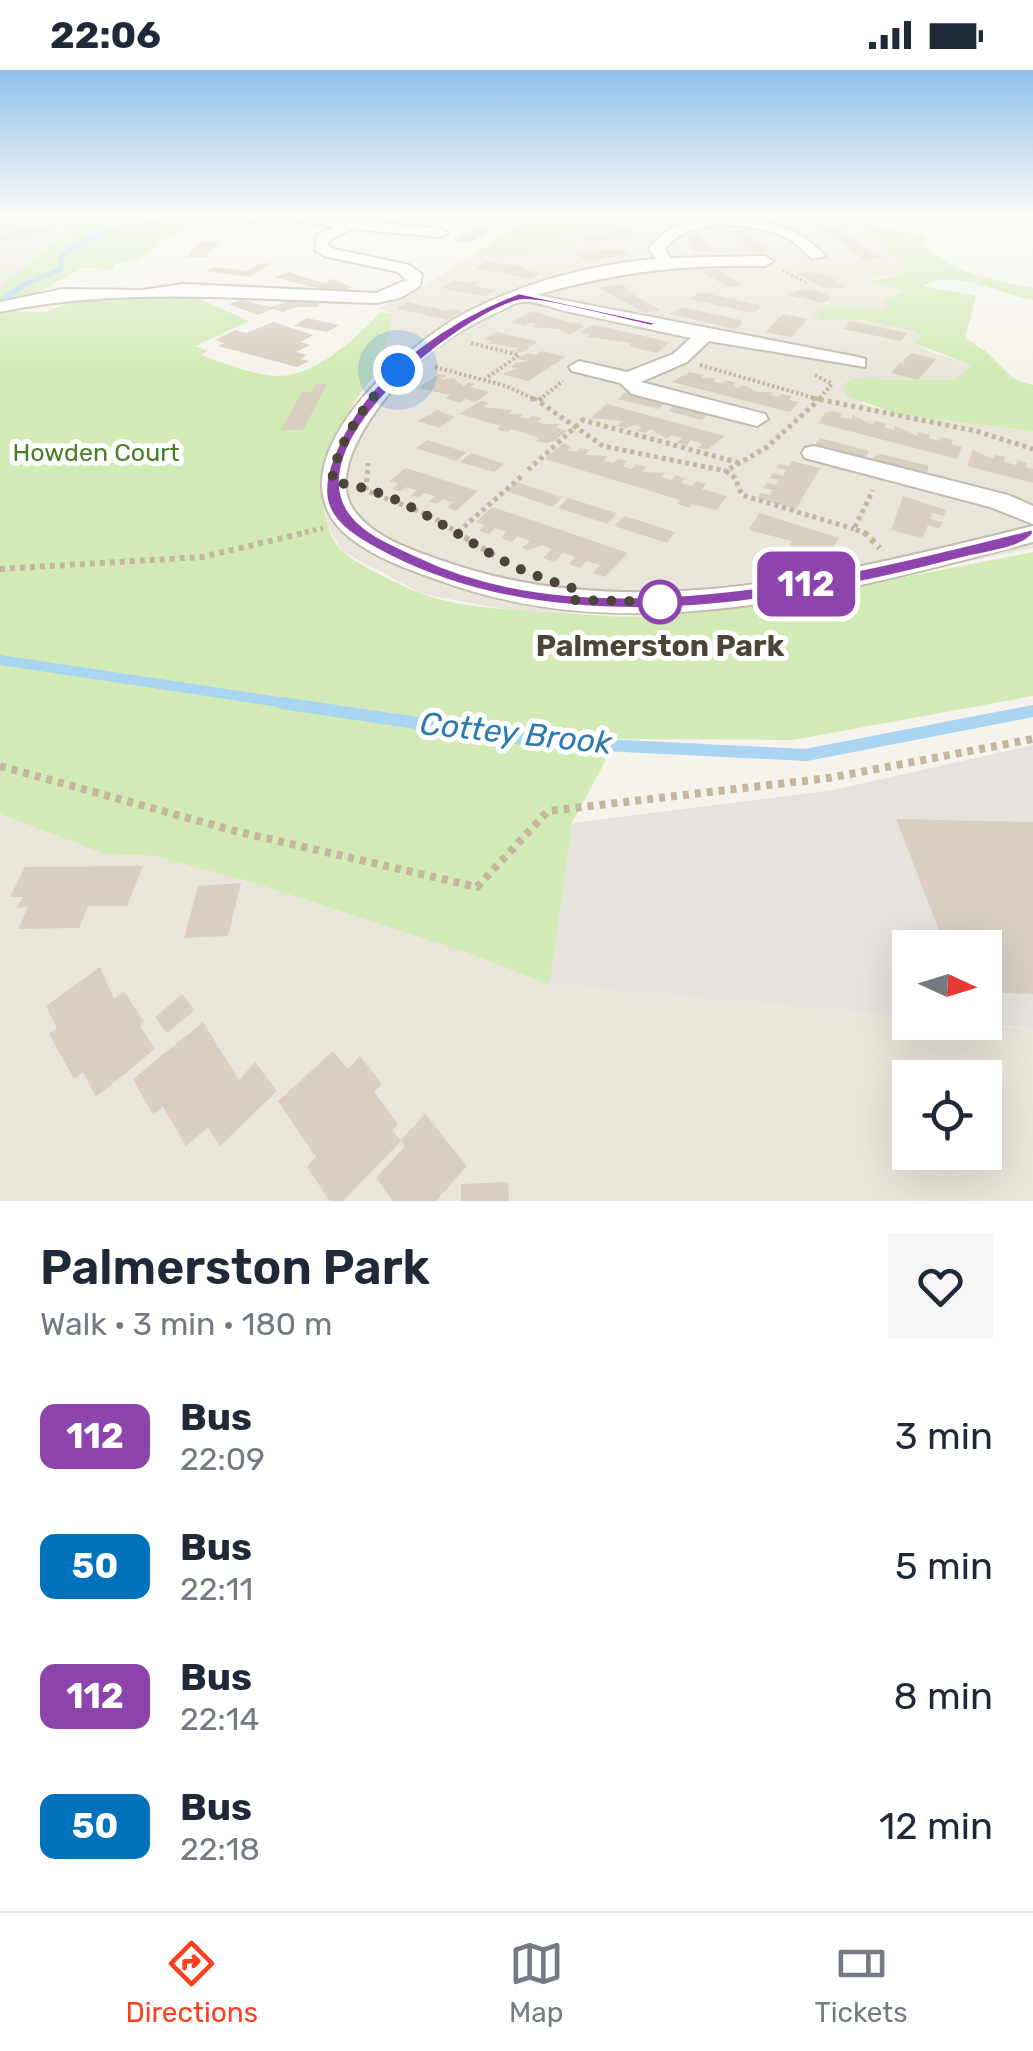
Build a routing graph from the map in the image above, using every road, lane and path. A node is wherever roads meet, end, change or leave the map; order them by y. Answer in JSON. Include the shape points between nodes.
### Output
{"nodes":[{"id":1,"x":394,"y":266,"type":"edge"},
{"id":2,"x":627,"y":266,"type":"edge"},
{"id":3,"x":519,"y":296,"type":"junction"},
{"id":4,"x":0,"y":307,"type":"edge"},
{"id":5,"x":445,"y":336,"type":"junction"},
{"id":6,"x":705,"y":336,"type":"junction"},
{"id":7,"x":679,"y":358,"type":"junction"},
{"id":8,"x":409,"y":360,"type":"junction"},
{"id":9,"x":858,"y":363,"type":"dead end"},
{"id":10,"x":579,"y":368,"type":"joint"},
{"id":11,"x":629,"y":379,"type":"junction"},
{"id":12,"x":484,"y":380,"type":"junction"},
{"id":13,"x":827,"y":392,"type":"dead end"},
{"id":14,"x":819,"y":400,"type":"junction"},
{"id":15,"x":538,"y":401,"type":"junction"},
{"id":16,"x":758,"y":419,"type":"dead end"},
{"id":17,"x":574,"y":428,"type":"junction"},
{"id":18,"x":1033,"y":449,"type":"edge"},
{"id":19,"x":814,"y":453,"type":"dead end"},
{"id":20,"x":743,"y":464,"type":"junction"},
{"id":21,"x":726,"y":471,"type":"junction"},
{"id":22,"x":882,"y":480,"type":"junction"},
{"id":23,"x":332,"y":482,"type":"junction"},
{"id":24,"x":1033,"y":516,"type":"edge"},
{"id":25,"x":348,"y":522,"type":"junction"},
{"id":26,"x":854,"y":529,"type":"junction"},
{"id":27,"x":458,"y":532,"type":"junction"},
{"id":28,"x":1033,"y":534,"type":"edge"},
{"id":29,"x":503,"y":561,"type":"dead end"},
{"id":30,"x":900,"y":568,"type":"junction"},
{"id":31,"x":0,"y":569,"type":"edge"},
{"id":32,"x":1033,"y":739,"type":"edge"},
{"id":33,"x":0,"y":766,"type":"edge"}],
"edges":[{"from":1,"to":4,"type":"street","via":[[414,274],[414,282],[365,299],[184,289],[63,294]]},
{"from":2,"to":3,"type":"street"},
{"from":3,"to":5,"type":"street"},
{"from":3,"to":6,"type":"street"},
{"from":5,"to":8,"type":"street"},
{"from":5,"to":12,"type":"path","via":[[519,355]]},
{"from":6,"to":7,"type":"street"},
{"from":6,"to":9,"type":"street"},
{"from":7,"to":11,"type":"street"},
{"from":7,"to":14,"type":"path"},
{"from":8,"to":12,"type":"path"},
{"from":8,"to":23,"type":"street","via":[[359,417]]},
{"from":10,"to":11,"type":"street"},
{"from":10,"to":15,"type":"path"},
{"from":11,"to":16,"type":"street","via":[[640,389]]},
{"from":12,"to":15,"type":"path"},
{"from":13,"to":14,"type":"path"},
{"from":14,"to":18,"type":"path"},
{"from":14,"to":20,"type":"path"},
{"from":15,"to":17,"type":"path"},
{"from":17,"to":20,"type":"path","via":[[583,420]]},
{"from":17,"to":21,"type":"path","via":[[603,446]]},
{"from":17,"to":27,"type":"path"},
{"from":19,"to":22,"type":"street"},
{"from":20,"to":21,"type":"path"},
{"from":21,"to":26,"type":"path","via":[[742,495]]},
{"from":22,"to":24,"type":"street","via":[[999,500]]},
{"from":22,"to":26,"type":"path"},
{"from":23,"to":25,"type":"street"},
{"from":23,"to":27,"type":"path","via":[[396,500]]},
{"from":25,"to":30,"type":"street","via":[[434,572],[559,600],[674,602]]},
{"from":25,"to":31,"type":"path","via":[[202,556]]},
{"from":26,"to":30,"type":"path"},
{"from":27,"to":29,"type":"path"},
{"from":28,"to":30,"type":"street"},
{"from":32,"to":33,"type":"path","via":[[829,778],[548,812],[476,887]]}]}
